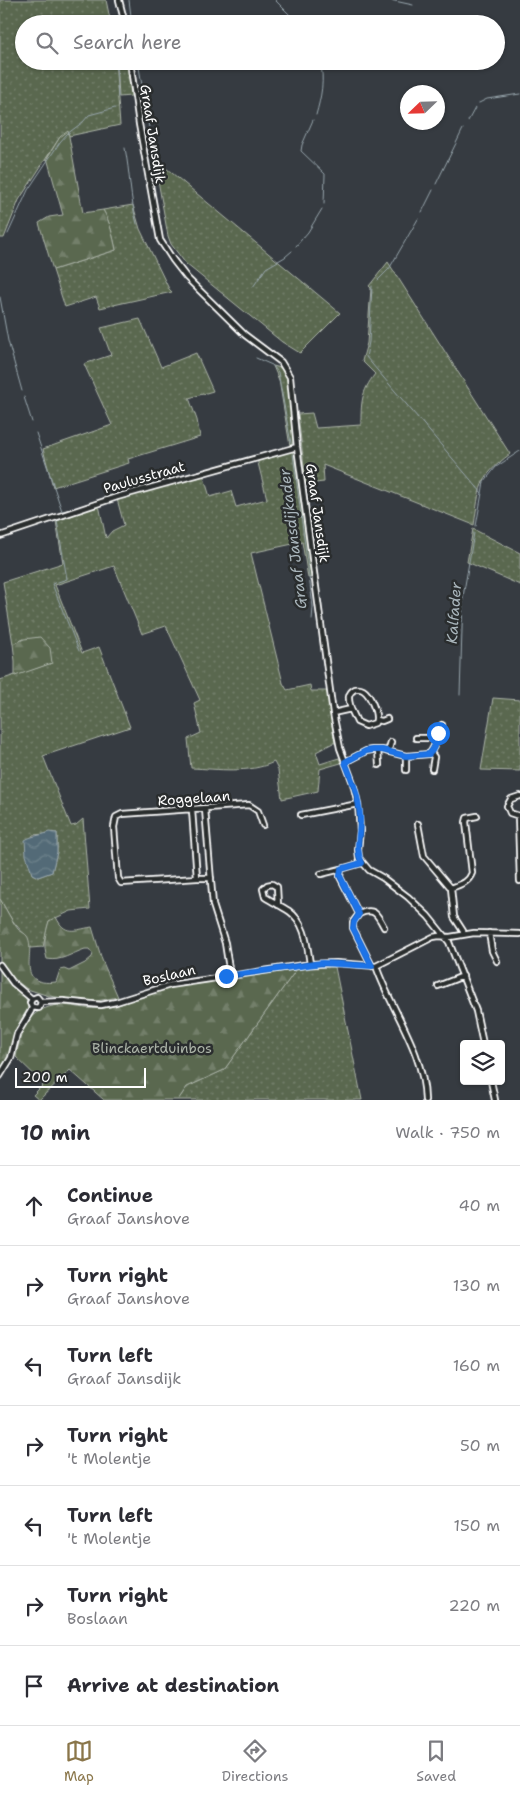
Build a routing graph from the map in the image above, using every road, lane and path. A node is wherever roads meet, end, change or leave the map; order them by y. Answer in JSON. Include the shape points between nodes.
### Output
{"nodes":[{"id":1,"x":121,"y":1,"type":"edge"},
{"id":2,"x":123,"y":15,"type":"edge"},
{"id":3,"x":131,"y":70,"type":"edge"},
{"id":4,"x":297,"y":447,"type":"junction"},
{"id":5,"x":0,"y":536,"type":"edge"},
{"id":6,"x":351,"y":709,"type":"junction"},
{"id":7,"x":333,"y":713,"type":"junction"},
{"id":8,"x":387,"y":718,"type":"dead end"},
{"id":9,"x":376,"y":720,"type":"junction"},
{"id":10,"x":442,"y":724,"type":"dead end"},
{"id":11,"x":434,"y":737,"type":"junction"},
{"id":12,"x":416,"y":738,"type":"dead end"},
{"id":13,"x":391,"y":742,"type":"dead end"},
{"id":14,"x":378,"y":750,"type":"junction"},
{"id":15,"x":388,"y":752,"type":"junction"},
{"id":16,"x":431,"y":753,"type":"junction"},
{"id":17,"x":406,"y":756,"type":"junction"},
{"id":18,"x":345,"y":762,"type":"junction"},
{"id":19,"x":379,"y":765,"type":"dead end"},
{"id":20,"x":432,"y":768,"type":"dead end"},
{"id":21,"x":406,"y":770,"type":"dead end"},
{"id":22,"x":520,"y":796,"type":"edge"},
{"id":23,"x":358,"y":804,"type":"junction"},
{"id":24,"x":205,"y":809,"type":"junction"},
{"id":25,"x":192,"y":810,"type":"junction"},
{"id":26,"x":302,"y":815,"type":"dead end"},
{"id":27,"x":477,"y":816,"type":"dead end"},
{"id":28,"x":519,"y":816,"type":"edge"},
{"id":29,"x":418,"y":824,"type":"dead end"},
{"id":30,"x":264,"y":825,"type":"dead end"},
{"id":31,"x":362,"y":863,"type":"junction"},
{"id":32,"x":341,"y":869,"type":"junction"},
{"id":33,"x":321,"y":874,"type":"dead end"},
{"id":34,"x":198,"y":878,"type":"junction"},
{"id":35,"x":211,"y":878,"type":"junction"},
{"id":36,"x":520,"y":881,"type":"edge"},
{"id":37,"x":451,"y":888,"type":"junction"},
{"id":38,"x":278,"y":905,"type":"junction"},
{"id":39,"x":359,"y":914,"type":"junction"},
{"id":40,"x":384,"y":926,"type":"dead end"},
{"id":41,"x":489,"y":933,"type":"junction"},
{"id":42,"x":463,"y":934,"type":"junction"},
{"id":43,"x":520,"y":934,"type":"edge"},
{"id":44,"x":445,"y":936,"type":"junction"},
{"id":45,"x":497,"y":961,"type":"dead end"},
{"id":46,"x":310,"y":964,"type":"junction"},
{"id":47,"x":0,"y":965,"type":"edge"},
{"id":48,"x":374,"y":966,"type":"junction"},
{"id":49,"x":230,"y":976,"type":"junction"},
{"id":50,"x":464,"y":976,"type":"junction"},
{"id":51,"x":438,"y":986,"type":"dead end"},
{"id":52,"x":32,"y":999,"type":"junction"},
{"id":53,"x":41,"y":1002,"type":"junction"},
{"id":54,"x":32,"y":1007,"type":"junction"},
{"id":55,"x":483,"y":1040,"type":"edge"},
{"id":56,"x":0,"y":1076,"type":"edge"},
{"id":57,"x":492,"y":1085,"type":"edge"},
{"id":58,"x":425,"y":1100,"type":"edge"},
{"id":59,"x":496,"y":1100,"type":"edge"}],
"edges":[{"from":1,"to":2,"type":"street"},
{"from":3,"to":4,"type":"street","name":"Graaf Jansdijk","via":[[160,240],[187,278],[245,335],[281,362],[290,377]]},
{"from":4,"to":5,"type":"street","name":"Paulusstraat","via":[[116,496]]},
{"from":4,"to":7,"type":"street","name":"Graaf Jansdijk"},
{"from":6,"to":7,"type":"street"},
{"from":6,"to":9,"type":"street","via":[[361,725],[370,725]]},
{"from":6,"to":9,"type":"street","via":[[349,693],[362,689],[377,714]]},
{"from":7,"to":18,"type":"street","name":"Graaf Jansdijk"},
{"from":8,"to":9,"type":"street"},
{"from":10,"to":11,"type":"street","via":[[438,733],[433,732]]},
{"from":11,"to":12,"type":"street"},
{"from":11,"to":16,"type":"street"},
{"from":13,"to":15,"type":"street"},
{"from":14,"to":15,"type":"street"},
{"from":14,"to":18,"type":"street","via":[[366,751]]},
{"from":14,"to":19,"type":"street"},
{"from":15,"to":17,"type":"street"},
{"from":16,"to":17,"type":"street"},
{"from":16,"to":20,"type":"street","via":[[434,757]]},
{"from":17,"to":21,"type":"street"},
{"from":18,"to":23,"type":"street","name":"Graaf Jansdijk"},
{"from":22,"to":28,"type":"street","via":[[511,798],[507,806],[510,813]]},
{"from":23,"to":26,"type":"street"},
{"from":23,"to":31,"type":"street","name":"Graaf Jansdijk","via":[[358,850]]},
{"from":24,"to":25,"type":"street","name":"Roggelaan"},
{"from":24,"to":30,"type":"street","name":"Roggelaan","via":[[250,805],[258,811]]},
{"from":24,"to":35,"type":"street"},
{"from":25,"to":34,"type":"street"},
{"from":25,"to":34,"type":"street","name":"Roggelaan","via":[[116,816],[118,878],[121,883]]},
{"from":27,"to":37,"type":"street","via":[[467,818],[466,822],[472,873],[465,883]]},
{"from":28,"to":36,"type":"street"},
{"from":29,"to":37,"type":"street","via":[[424,856]]},
{"from":31,"to":32,"type":"street"},
{"from":31,"to":44,"type":"street","via":[[408,897]]},
{"from":32,"to":33,"type":"street"},
{"from":32,"to":39,"type":"street","via":[[340,876]]},
{"from":34,"to":35,"type":"street"},
{"from":35,"to":49,"type":"street","via":[[213,905]]},
{"from":37,"to":42,"type":"street","via":[[454,917]]},
{"from":38,"to":38,"type":"street","via":[[265,897],[263,889],[267,885],[277,887]]},
{"from":38,"to":46,"type":"street","via":[[301,923]]},
{"from":39,"to":40,"type":"street","via":[[373,912]]},
{"from":39,"to":48,"type":"street","via":[[353,928]]},
{"from":41,"to":42,"type":"street"},
{"from":41,"to":43,"type":"street"},
{"from":41,"to":45,"type":"street"},
{"from":42,"to":44,"type":"street"},
{"from":44,"to":48,"type":"street","via":[[433,937]]},
{"from":44,"to":50,"type":"street"},
{"from":46,"to":48,"type":"street","name":"Boslaan"},
{"from":46,"to":49,"type":"street","name":"Boslaan"},
{"from":47,"to":52,"type":"street","via":[[13,983]]},
{"from":48,"to":58,"type":"street","via":[[408,1036],[420,1069]]},
{"from":49,"to":53,"type":"street","name":"Boslaan","via":[[170,984],[101,1005],[63,1000]]},
{"from":50,"to":51,"type":"street"},
{"from":50,"to":55,"type":"street"},
{"from":52,"to":53,"type":"street","name":"Boslaan","via":[[38,998]]},
{"from":52,"to":54,"type":"street"},
{"from":53,"to":54,"type":"street","name":"Boslaan","via":[[39,1008]]},
{"from":54,"to":56,"type":"street","via":[[17,1034],[9,1064]]},
{"from":57,"to":59,"type":"street"}]}
